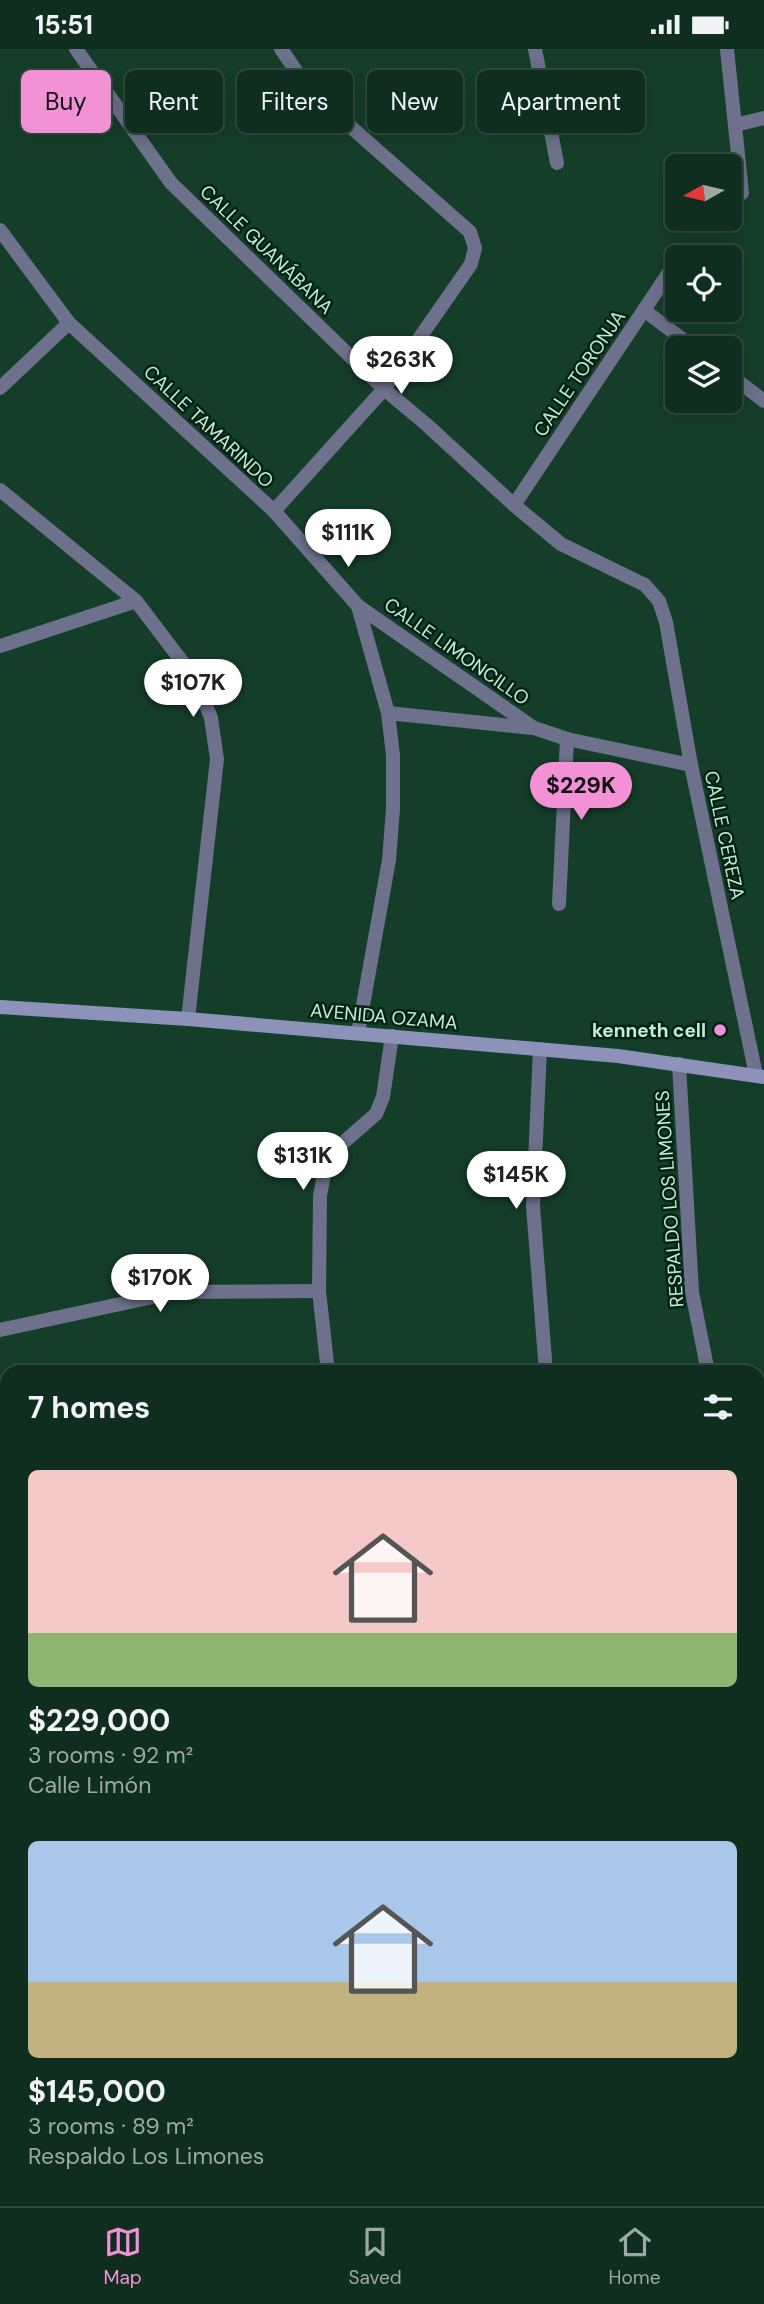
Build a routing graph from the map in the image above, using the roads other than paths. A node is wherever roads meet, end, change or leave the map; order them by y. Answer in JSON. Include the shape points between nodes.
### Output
{"nodes":[{"id":1,"x":76,"y":49,"type":"edge"},
{"id":2,"x":281,"y":49,"type":"edge"},
{"id":3,"x":535,"y":49,"type":"edge"},
{"id":4,"x":727,"y":49,"type":"edge"},
{"id":5,"x":764,"y":118,"type":"edge"},
{"id":6,"x":735,"y":125,"type":"junction"},
{"id":7,"x":738,"y":154,"type":"edge"},
{"id":8,"x":557,"y":163,"type":"dead end"},
{"id":9,"x":0,"y":230,"type":"edge"},
{"id":10,"x":665,"y":279,"type":"edge"},
{"id":11,"x":644,"y":310,"type":"junction"},
{"id":12,"x":69,"y":323,"type":"junction"},
{"id":13,"x":678,"y":336,"type":"edge"},
{"id":14,"x":742,"y":384,"type":"edge"},
{"id":15,"x":0,"y":389,"type":"edge"},
{"id":16,"x":384,"y":389,"type":"junction"},
{"id":17,"x":764,"y":401,"type":"edge"},
{"id":18,"x":0,"y":490,"type":"edge"},
{"id":19,"x":514,"y":505,"type":"junction"},
{"id":20,"x":274,"y":511,"type":"junction"},
{"id":21,"x":136,"y":601,"type":"junction"},
{"id":22,"x":659,"y":601,"type":"joint"},
{"id":23,"x":358,"y":607,"type":"junction"},
{"id":24,"x":0,"y":646,"type":"edge"},
{"id":25,"x":388,"y":713,"type":"junction"},
{"id":26,"x":534,"y":728,"type":"junction"},
{"id":27,"x":567,"y":739,"type":"junction"},
{"id":28,"x":691,"y":765,"type":"junction"},
{"id":29,"x":559,"y":904,"type":"dead end"},
{"id":30,"x":0,"y":1007,"type":"edge"},
{"id":31,"x":188,"y":1019,"type":"junction"},
{"id":32,"x":358,"y":1033,"type":"junction"},
{"id":33,"x":392,"y":1036,"type":"junction"},
{"id":34,"x":540,"y":1049,"type":"junction"},
{"id":35,"x":679,"y":1064,"type":"junction"},
{"id":36,"x":760,"y":1076,"type":"edge"},
{"id":37,"x":319,"y":1291,"type":"junction"},
{"id":38,"x":0,"y":1330,"type":"edge"},
{"id":39,"x":327,"y":1365,"type":"edge"},
{"id":40,"x":545,"y":1365,"type":"edge"},
{"id":41,"x":707,"y":1365,"type":"edge"}],
"edges":[{"from":1,"to":16,"type":"street","name":"CALLE GUANÁBANA","via":[[171,183]]},
{"from":2,"to":16,"type":"street","via":[[310,91],[470,232],[475,248],[471,264]]},
{"from":3,"to":8,"type":"street"},
{"from":4,"to":6,"type":"street"},
{"from":5,"to":6,"type":"street"},
{"from":6,"to":7,"type":"street"},
{"from":9,"to":12,"type":"street","name":"CALLE TAMARINDO"},
{"from":10,"to":11,"type":"street","name":"CALLE TORONJA"},
{"from":11,"to":13,"type":"street"},
{"from":11,"to":19,"type":"street","name":"CALLE TORONJA"},
{"from":12,"to":15,"type":"street"},
{"from":12,"to":20,"type":"street","name":"CALLE TAMARINDO"},
{"from":14,"to":17,"type":"street"},
{"from":16,"to":19,"type":"street","name":"CALLE GUANÁBANA"},
{"from":16,"to":20,"type":"street"},
{"from":18,"to":21,"type":"street"},
{"from":19,"to":22,"type":"street","name":"CALLE GUANÁBANA","via":[[561,544],[645,585]]},
{"from":20,"to":23,"type":"street","name":"CALLE TAMARINDO"},
{"from":21,"to":24,"type":"street"},
{"from":21,"to":31,"type":"street","via":[[196,680],[211,718],[217,759]]},
{"from":22,"to":28,"type":"street","name":"CALLE CEREZA"},
{"from":23,"to":25,"type":"street","name":"CALLE TAMARINDO"},
{"from":23,"to":26,"type":"street","name":"CALLE LIMONCILLO"},
{"from":25,"to":26,"type":"street","name":"CALLE LIMONCILLO"},
{"from":25,"to":32,"type":"street","name":"CALLE TAMARINDO","via":[[393,755],[389,860]]},
{"from":26,"to":27,"type":"street","name":"CALLE LIMONCILLO"},
{"from":27,"to":28,"type":"street","name":"CALLE LIMONCILLO"},
{"from":27,"to":29,"type":"street"},
{"from":28,"to":36,"type":"street","name":"CALLE CEREZA"},
{"from":30,"to":31,"type":"street","name":"AVENIDA OZAMA"},
{"from":31,"to":32,"type":"street","name":"AVENIDA OZAMA"},
{"from":32,"to":33,"type":"street","name":"AVENIDA OZAMA"},
{"from":33,"to":34,"type":"street","name":"AVENIDA OZAMA"},
{"from":33,"to":37,"type":"street","via":[[376,1114],[337,1148],[326,1169],[320,1196]]},
{"from":34,"to":35,"type":"street","name":"AVENIDA OZAMA"},
{"from":34,"to":40,"type":"street","via":[[533,1206]]},
{"from":35,"to":36,"type":"street","name":"AVENIDA OZAMA"},
{"from":35,"to":41,"type":"street","name":"RESPALDO LOS LIMONES","via":[[692,1292]]},
{"from":37,"to":38,"type":"street","via":[[176,1292]]},
{"from":37,"to":39,"type":"street"}]}
